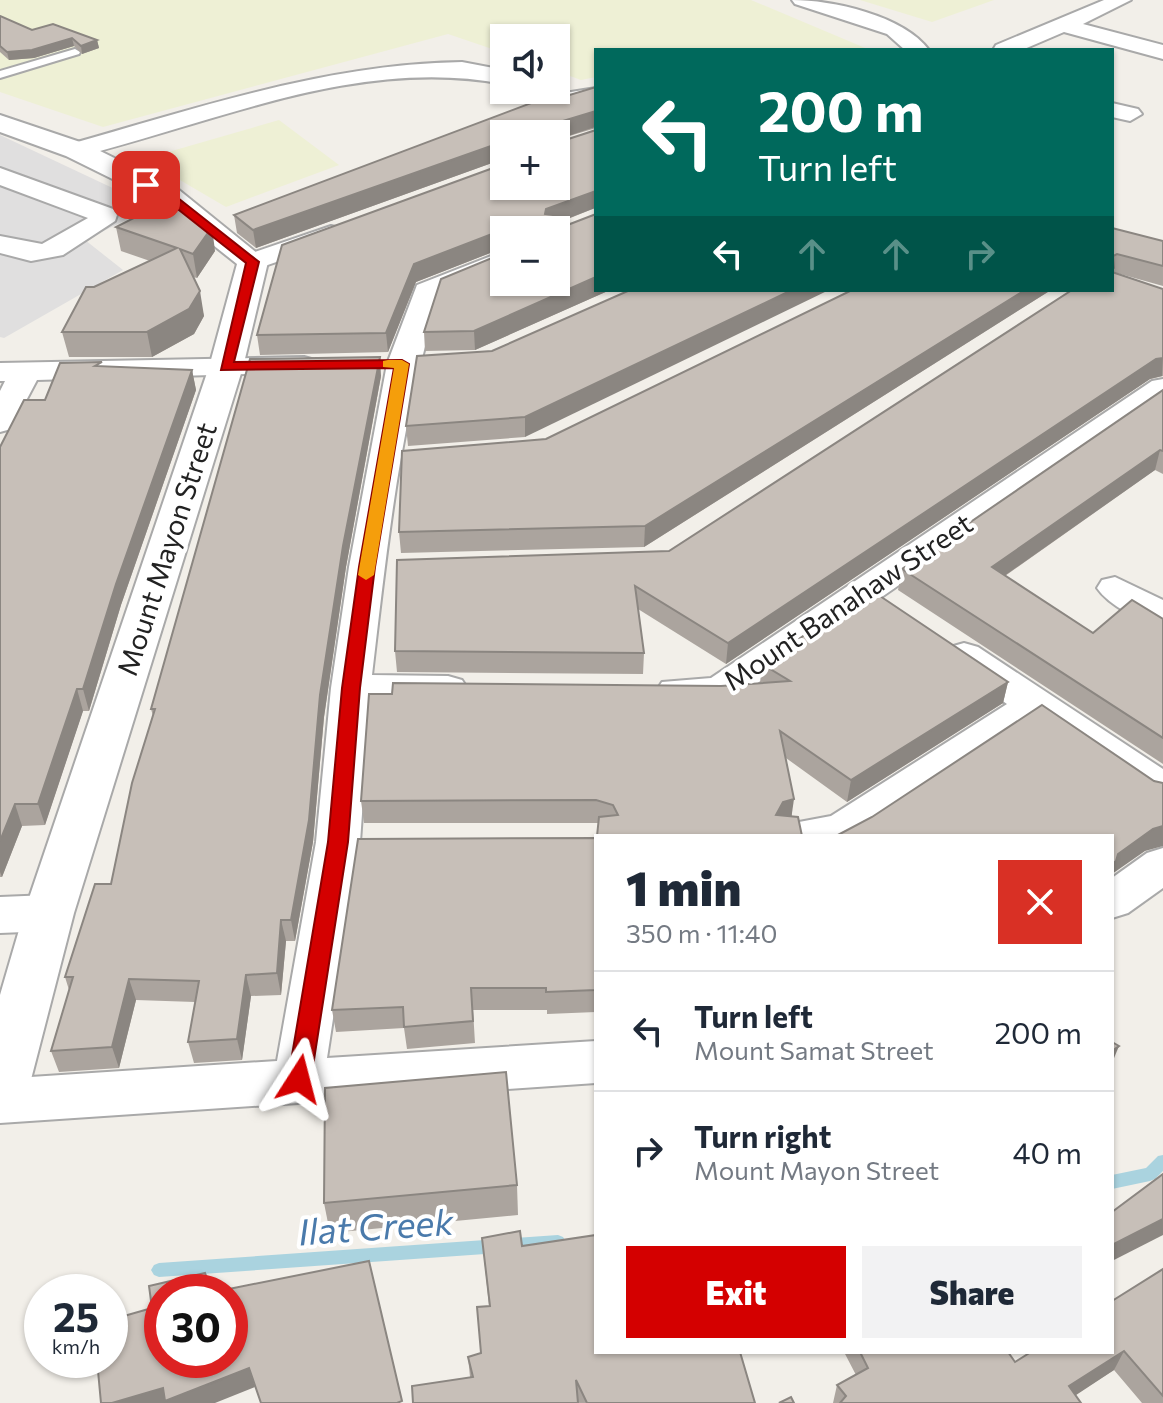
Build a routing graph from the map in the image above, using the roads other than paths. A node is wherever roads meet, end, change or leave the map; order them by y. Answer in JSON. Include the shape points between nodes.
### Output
{"nodes":[{"id":1,"x":802,"y":0,"type":"edge"},
{"id":2,"x":1121,"y":0,"type":"edge"},
{"id":3,"x":1062,"y":25,"type":"junction"},
{"id":4,"x":916,"y":48,"type":"edge"},
{"id":5,"x":1009,"y":48,"type":"edge"},
{"id":6,"x":75,"y":52,"type":"edge"},
{"id":7,"x":1163,"y":52,"type":"edge"},
{"id":8,"x":490,"y":74,"type":"edge"},
{"id":9,"x":0,"y":75,"type":"edge"},
{"id":10,"x":594,"y":96,"type":"edge"},
{"id":11,"x":570,"y":99,"type":"edge"},
{"id":12,"x":0,"y":123,"type":"edge"},
{"id":13,"x":76,"y":150,"type":"junction"},
{"id":14,"x":0,"y":176,"type":"edge"},
{"id":15,"x":356,"y":224,"type":"edge"},
{"id":16,"x":0,"y":244,"type":"edge"},
{"id":17,"x":253,"y":262,"type":"junction"},
{"id":18,"x":490,"y":265,"type":"edge"},
{"id":19,"x":329,"y":365,"type":"edge"},
{"id":20,"x":226,"y":367,"type":"junction"},
{"id":21,"x":14,"y":370,"type":"edge"},
{"id":22,"x":1163,"y":388,"type":"edge"},
{"id":23,"x":0,"y":422,"type":"edge"},
{"id":24,"x":1115,"y":588,"type":"dead end"},
{"id":25,"x":1163,"y":616,"type":"edge"},
{"id":26,"x":932,"y":634,"type":"edge"},
{"id":27,"x":351,"y":688,"type":"junction"},
{"id":28,"x":489,"y":689,"type":"edge"},
{"id":29,"x":643,"y":691,"type":"edge"},
{"id":30,"x":1034,"y":705,"type":"junction"},
{"id":31,"x":1163,"y":789,"type":"edge"},
{"id":32,"x":815,"y":834,"type":"edge"},
{"id":33,"x":383,"y":841,"type":"edge"},
{"id":34,"x":338,"y":842,"type":"junction"},
{"id":35,"x":1163,"y":865,"type":"edge"},
{"id":36,"x":1114,"y":900,"type":"edge"},
{"id":37,"x":49,"y":913,"type":"junction"},
{"id":38,"x":0,"y":915,"type":"edge"},
{"id":39,"x":594,"y":1062,"type":"edge"},
{"id":40,"x":299,"y":1079,"type":"junction"},
{"id":41,"x":0,"y":1091,"type":"edge"},
{"id":42,"x":0,"y":1101,"type":"edge"}],
"edges":[{"from":1,"to":4,"type":"street","via":[[894,30]]},
{"from":2,"to":3,"type":"street"},
{"from":3,"to":5,"type":"street"},
{"from":3,"to":7,"type":"street"},
{"from":6,"to":9,"type":"lane"},
{"from":8,"to":13,"type":"street","via":[[470,69],[367,75]]},
{"from":10,"to":11,"type":"street"},
{"from":12,"to":13,"type":"street"},
{"from":13,"to":17,"type":"street","via":[[169,196]]},
{"from":14,"to":16,"type":"street","via":[[104,215],[102,221],[40,255]]},
{"from":15,"to":17,"type":"street"},
{"from":17,"to":20,"type":"street","name":"Mount Mayon Street"},
{"from":18,"to":27,"type":"street","via":[[427,291],[403,364],[402,459],[383,567]]},
{"from":19,"to":20,"type":"street"},
{"from":20,"to":21,"type":"street"},
{"from":20,"to":37,"type":"street","name":"Mount Mayon Street"},
{"from":21,"to":23,"type":"street"},
{"from":22,"to":29,"type":"street","name":"Mount Banahaw Street","via":[[881,599],[719,691]]},
{"from":24,"to":25,"type":"street"},
{"from":26,"to":30,"type":"street"},
{"from":27,"to":28,"type":"street"},
{"from":27,"to":34,"type":"street"},
{"from":30,"to":31,"type":"street"},
{"from":30,"to":32,"type":"street","via":[[841,831]]},
{"from":33,"to":34,"type":"street"},
{"from":34,"to":40,"type":"street"},
{"from":35,"to":36,"type":"street"},
{"from":37,"to":38,"type":"street"},
{"from":37,"to":41,"type":"street","name":"Mount Mayon Street"},
{"from":39,"to":40,"type":"street"},
{"from":40,"to":42,"type":"street"}]}
